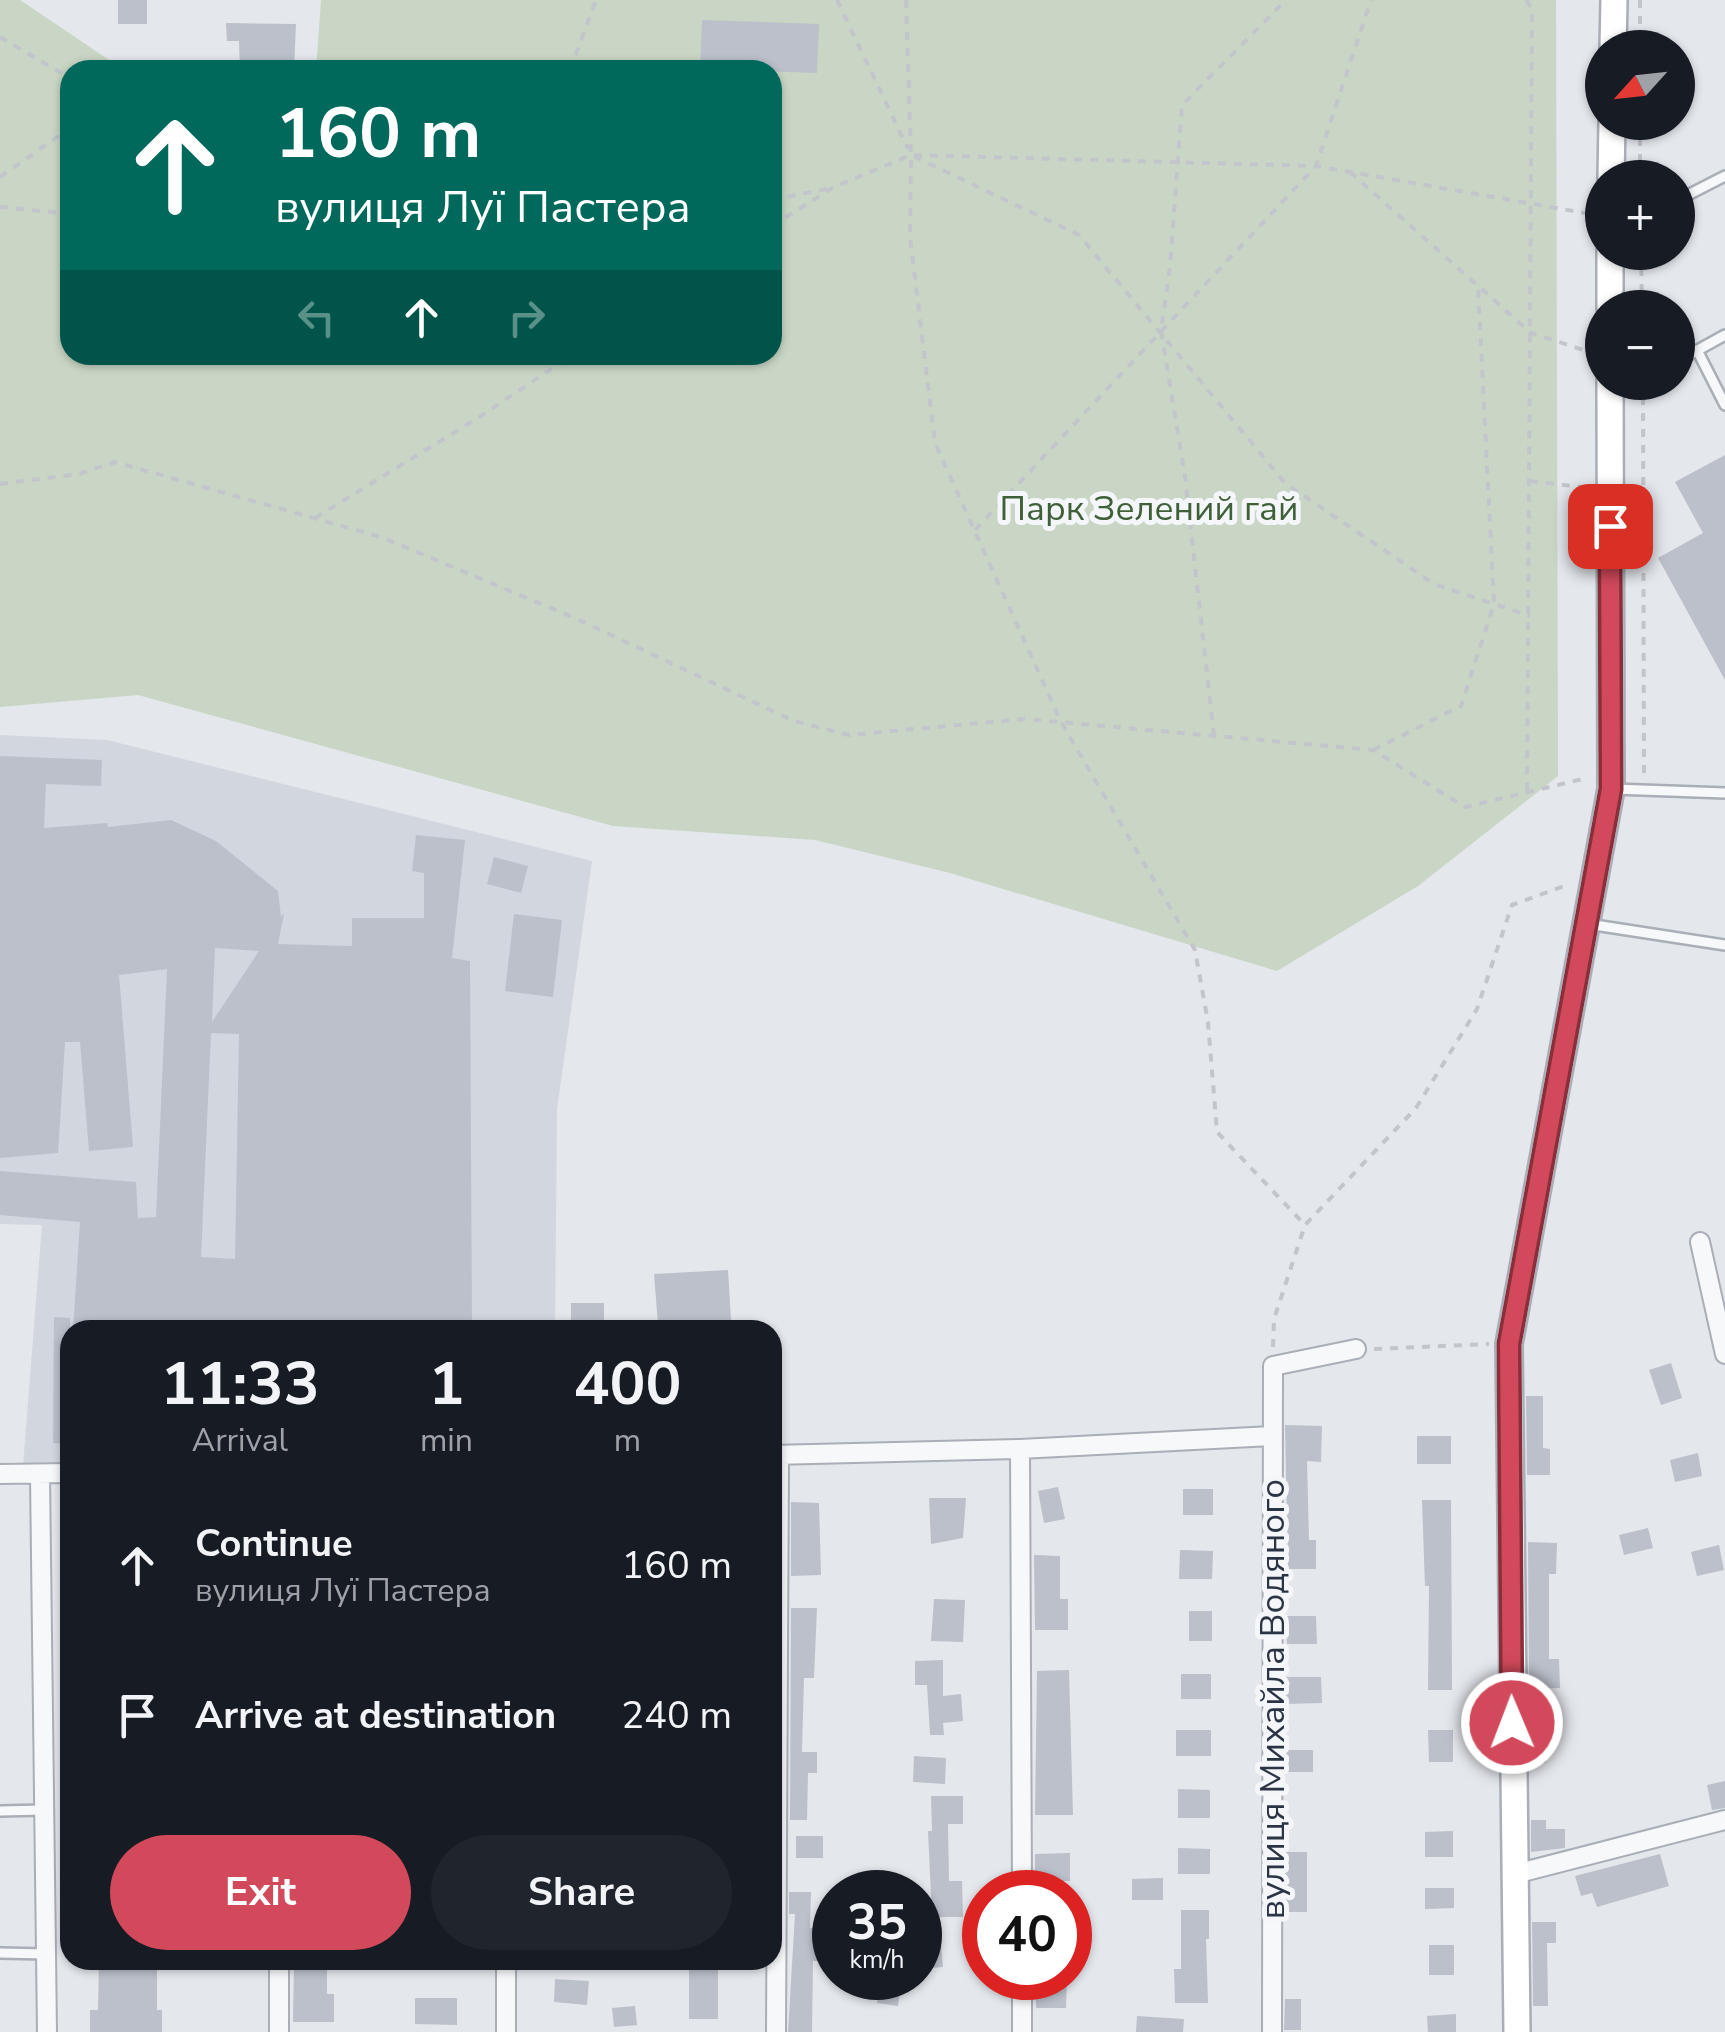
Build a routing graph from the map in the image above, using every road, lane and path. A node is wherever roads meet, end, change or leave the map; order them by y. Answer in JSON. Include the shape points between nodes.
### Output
{"nodes":[{"id":1,"x":596,"y":0,"type":"edge"},
{"id":2,"x":838,"y":0,"type":"edge"},
{"id":3,"x":906,"y":0,"type":"edge"},
{"id":4,"x":1286,"y":0,"type":"edge"},
{"id":5,"x":1371,"y":0,"type":"edge"},
{"id":6,"x":1526,"y":0,"type":"edge"},
{"id":7,"x":1614,"y":0,"type":"edge"},
{"id":8,"x":1640,"y":0,"type":"edge"},
{"id":9,"x":1613,"y":30,"type":"edge"},
{"id":10,"x":1640,"y":30,"type":"edge"},
{"id":11,"x":0,"y":37,"type":"edge"},
{"id":12,"x":574,"y":60,"type":"edge"},
{"id":13,"x":60,"y":72,"type":"edge"},
{"id":14,"x":60,"y":135,"type":"edge"},
{"id":15,"x":911,"y":154,"type":"junction"},
{"id":16,"x":1178,"y":162,"type":"junction"},
{"id":17,"x":1316,"y":166,"type":"junction"},
{"id":18,"x":1350,"y":172,"type":"junction"},
{"id":19,"x":1725,"y":176,"type":"edge"},
{"id":20,"x":0,"y":177,"type":"edge"},
{"id":21,"x":834,"y":188,"type":"junction"},
{"id":22,"x":1695,"y":191,"type":"edge"},
{"id":23,"x":782,"y":198,"type":"edge"},
{"id":24,"x":1531,"y":204,"type":"junction"},
{"id":25,"x":0,"y":207,"type":"edge"},
{"id":26,"x":60,"y":213,"type":"edge"},
{"id":27,"x":1585,"y":213,"type":"edge"},
{"id":28,"x":782,"y":220,"type":"edge"},
{"id":29,"x":1478,"y":286,"type":"junction"},
{"id":30,"x":1161,"y":330,"type":"junction"},
{"id":31,"x":1531,"y":333,"type":"junction"},
{"id":32,"x":1725,"y":335,"type":"edge"},
{"id":33,"x":1585,"y":350,"type":"edge"},
{"id":34,"x":1696,"y":350,"type":"joint"},
{"id":35,"x":556,"y":365,"type":"edge"},
{"id":36,"x":1610,"y":400,"type":"edge"},
{"id":37,"x":1643,"y":400,"type":"edge"},
{"id":38,"x":1725,"y":405,"type":"edge"},
{"id":39,"x":1530,"y":482,"type":"junction"},
{"id":40,"x":0,"y":484,"type":"edge"},
{"id":41,"x":1610,"y":490,"type":"junction"},
{"id":42,"x":315,"y":518,"type":"junction"},
{"id":43,"x":974,"y":530,"type":"junction"},
{"id":44,"x":1494,"y":604,"type":"junction"},
{"id":45,"x":1530,"y":616,"type":"junction"},
{"id":46,"x":1061,"y":722,"type":"junction"},
{"id":47,"x":1214,"y":736,"type":"junction"},
{"id":48,"x":1373,"y":750,"type":"junction"},
{"id":49,"x":1611,"y":781,"type":"junction"},
{"id":50,"x":1644,"y":790,"type":"junction"},
{"id":51,"x":1527,"y":792,"type":"junction"},
{"id":52,"x":1725,"y":794,"type":"edge"},
{"id":53,"x":1595,"y":875,"type":"junction"},
{"id":54,"x":1586,"y":923,"type":"junction"},
{"id":55,"x":1725,"y":944,"type":"edge"},
{"id":56,"x":1306,"y":1225,"type":"junction"},
{"id":57,"x":1700,"y":1242,"type":"dead end"},
{"id":58,"x":1509,"y":1344,"type":"junction"},
{"id":59,"x":1356,"y":1349,"type":"joint"},
{"id":60,"x":1725,"y":1354,"type":"edge"},
{"id":61,"x":1273,"y":1366,"type":"junction"},
{"id":62,"x":1272,"y":1436,"type":"junction"},
{"id":63,"x":1020,"y":1449,"type":"junction"},
{"id":64,"x":782,"y":1455,"type":"edge"},
{"id":65,"x":0,"y":1474,"type":"edge"},
{"id":66,"x":60,"y":1475,"type":"edge"},
{"id":67,"x":40,"y":1476,"type":"junction"},
{"id":68,"x":44,"y":1810,"type":"junction"},
{"id":69,"x":0,"y":1811,"type":"edge"},
{"id":70,"x":1725,"y":1820,"type":"edge"},
{"id":71,"x":1022,"y":1870,"type":"edge"},
{"id":72,"x":1515,"y":1874,"type":"junction"},
{"id":73,"x":0,"y":1953,"type":"edge"},
{"id":74,"x":46,"y":1954,"type":"junction"},
{"id":75,"x":278,"y":1970,"type":"edge"},
{"id":76,"x":506,"y":1970,"type":"edge"},
{"id":77,"x":776,"y":1970,"type":"edge"},
{"id":78,"x":1022,"y":2000,"type":"edge"},
{"id":79,"x":46,"y":2032,"type":"edge"},
{"id":80,"x":279,"y":2032,"type":"edge"},
{"id":81,"x":506,"y":2032,"type":"edge"},
{"id":82,"x":776,"y":2032,"type":"edge"},
{"id":83,"x":1022,"y":2032,"type":"edge"},
{"id":84,"x":1272,"y":2032,"type":"edge"},
{"id":85,"x":1516,"y":2032,"type":"edge"}],
"edges":[{"from":1,"to":12,"type":"path"},
{"from":2,"to":15,"type":"path"},
{"from":3,"to":15,"type":"path"},
{"from":4,"to":16,"type":"path","via":[[1182,105]]},
{"from":5,"to":17,"type":"path"},
{"from":6,"to":24,"type":"path","via":[[1532,9]]},
{"from":7,"to":9,"type":"street"},
{"from":8,"to":10,"type":"path"},
{"from":11,"to":13,"type":"path"},
{"from":14,"to":20,"type":"path"},
{"from":15,"to":16,"type":"path"},
{"from":15,"to":21,"type":"path"},
{"from":15,"to":30,"type":"path","via":[[1079,234]]},
{"from":15,"to":43,"type":"path","via":[[910,237],[936,443]]},
{"from":16,"to":17,"type":"path"},
{"from":16,"to":30,"type":"path"},
{"from":17,"to":18,"type":"path"},
{"from":17,"to":30,"type":"path"},
{"from":18,"to":24,"type":"path"},
{"from":18,"to":29,"type":"path"},
{"from":19,"to":22,"type":"lane"},
{"from":21,"to":23,"type":"path"},
{"from":21,"to":28,"type":"path"},
{"from":24,"to":27,"type":"path"},
{"from":24,"to":31,"type":"path"},
{"from":25,"to":26,"type":"path"},
{"from":29,"to":31,"type":"path"},
{"from":29,"to":44,"type":"path"},
{"from":30,"to":43,"type":"path"},
{"from":30,"to":44,"type":"path","via":[[1285,483],[1434,584]]},
{"from":30,"to":47,"type":"path"},
{"from":31,"to":33,"type":"path"},
{"from":31,"to":39,"type":"path"},
{"from":32,"to":34,"type":"lane"},
{"from":34,"to":38,"type":"lane"},
{"from":35,"to":42,"type":"path"},
{"from":36,"to":41,"type":"street"},
{"from":37,"to":50,"type":"path"},
{"from":39,"to":41,"type":"path"},
{"from":39,"to":45,"type":"path"},
{"from":40,"to":42,"type":"path","via":[[79,474],[115,462]]},
{"from":41,"to":49,"type":"street"},
{"from":42,"to":46,"type":"path","via":[[381,537],[577,619],[794,721],[849,735],[1024,718]]},
{"from":43,"to":46,"type":"path"},
{"from":44,"to":45,"type":"path"},
{"from":44,"to":48,"type":"path","via":[[1461,706]]},
{"from":45,"to":51,"type":"path"},
{"from":46,"to":47,"type":"path"},
{"from":46,"to":56,"type":"path","via":[[1196,950],[1217,1132]]},
{"from":47,"to":48,"type":"path"},
{"from":48,"to":51,"type":"path","via":[[1465,807]]},
{"from":49,"to":50,"type":"lane"},
{"from":49,"to":51,"type":"path"},
{"from":49,"to":53,"type":"street"},
{"from":50,"to":52,"type":"lane"},
{"from":53,"to":54,"type":"street"},
{"from":53,"to":56,"type":"path","via":[[1512,905],[1477,1009],[1416,1108]]},
{"from":54,"to":55,"type":"lane"},
{"from":54,"to":58,"type":"street"},
{"from":56,"to":61,"type":"path","via":[[1274,1319]]},
{"from":57,"to":60,"type":"street"},
{"from":58,"to":59,"type":"path"},
{"from":58,"to":72,"type":"street"},
{"from":59,"to":61,"type":"street"},
{"from":61,"to":62,"type":"street","name":"вулиця Михайла Водяного"},
{"from":62,"to":63,"type":"street"},
{"from":62,"to":84,"type":"street","name":"вулиця Михайла Водяного"},
{"from":63,"to":64,"type":"street"},
{"from":63,"to":71,"type":"street"},
{"from":65,"to":67,"type":"street"},
{"from":66,"to":67,"type":"street"},
{"from":67,"to":68,"type":"street"},
{"from":68,"to":69,"type":"lane"},
{"from":68,"to":74,"type":"street"},
{"from":70,"to":72,"type":"street"},
{"from":72,"to":85,"type":"street"},
{"from":73,"to":74,"type":"lane"},
{"from":74,"to":79,"type":"street"},
{"from":75,"to":80,"type":"street"},
{"from":76,"to":81,"type":"street"},
{"from":77,"to":82,"type":"street"},
{"from":78,"to":83,"type":"street"}]}
